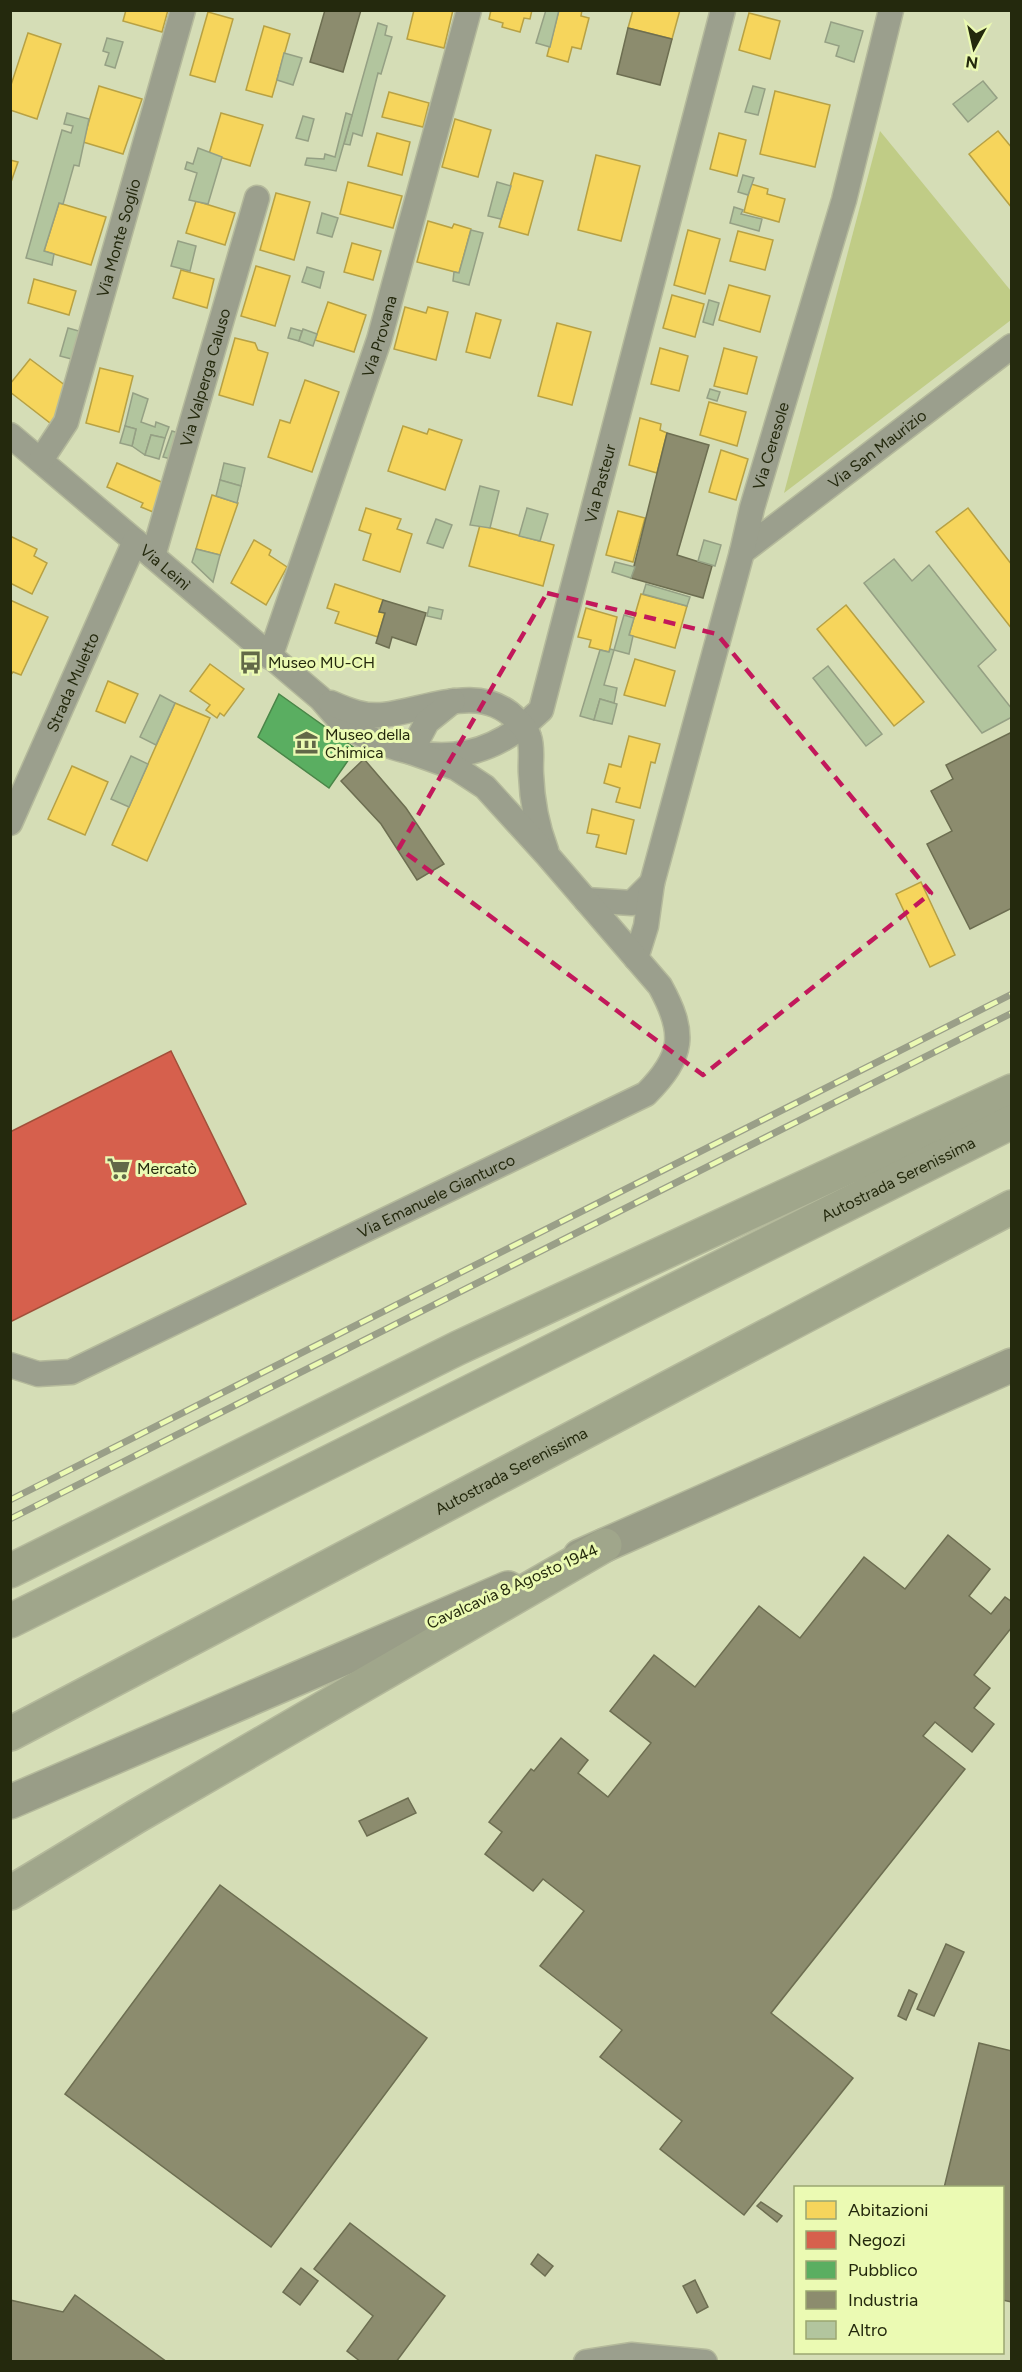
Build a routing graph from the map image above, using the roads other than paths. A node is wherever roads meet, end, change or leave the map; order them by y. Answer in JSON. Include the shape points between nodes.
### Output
{"nodes":[{"id":1,"x":183,"y":10,"type":"edge"},
{"id":2,"x":469,"y":10,"type":"edge"},
{"id":3,"x":723,"y":10,"type":"edge"},
{"id":4,"x":891,"y":10,"type":"edge"},
{"id":5,"x":257,"y":198,"type":"dead end"},
{"id":6,"x":1011,"y":346,"type":"edge"},
{"id":7,"x":10,"y":435,"type":"edge"},
{"id":8,"x":41,"y":460,"type":"junction"},
{"id":9,"x":144,"y":549,"type":"junction"},
{"id":10,"x":742,"y":552,"type":"junction"},
{"id":11,"x":270,"y":657,"type":"junction"},
{"id":12,"x":320,"y":698,"type":"junction"},
{"id":13,"x":453,"y":701,"type":"junction"},
{"id":14,"x":524,"y":727,"type":"junction"},
{"id":15,"x":411,"y":752,"type":"junction"},
{"id":16,"x":10,"y":823,"type":"edge"},
{"id":17,"x":548,"y":855,"type":"junction"},
{"id":18,"x":652,"y":883,"type":"junction"},
{"id":19,"x":586,"y":900,"type":"junction"},
{"id":20,"x":636,"y":958,"type":"junction"},
{"id":21,"x":1011,"y":1091,"type":"edge"},
{"id":22,"x":1011,"y":1122,"type":"edge"},
{"id":23,"x":1011,"y":1207,"type":"edge"},
{"id":24,"x":10,"y":1365,"type":"edge"},
{"id":25,"x":1011,"y":1365,"type":"edge"},
{"id":26,"x":605,"y":1545,"type":"junction"},
{"id":27,"x":10,"y":1571,"type":"edge"},
{"id":28,"x":10,"y":1621,"type":"edge"},
{"id":29,"x":10,"y":1734,"type":"edge"},
{"id":30,"x":10,"y":1802,"type":"edge"},
{"id":31,"x":10,"y":1893,"type":"edge"},
{"id":32,"x":586,"y":2361,"type":"edge"},
{"id":33,"x":705,"y":2361,"type":"edge"}],
"edges":[{"from":1,"to":8,"type":"street","name":"Via Monte Soglio","via":[[66,422]]},
{"from":2,"to":11,"type":"street","name":"Via Provana","via":[[380,340]]},
{"from":3,"to":14,"type":"street","name":"Via Pasteur","via":[[541,710]]},
{"from":4,"to":10,"type":"street","name":"Via Ceresole","via":[[844,200]]},
{"from":5,"to":9,"type":"street","name":"Via Valperga Caluso"},
{"from":6,"to":10,"type":"street","name":"Via San Maurizio"},
{"from":7,"to":8,"type":"street","name":"Via Leinì"},
{"from":8,"to":9,"type":"street","name":"Via Leinì"},
{"from":9,"to":11,"type":"street","name":"Via Leinì"},
{"from":9,"to":16,"type":"street","name":"Strada Muletto"},
{"from":10,"to":18,"type":"street","name":"Via Ceresole"},
{"from":11,"to":12,"type":"street","name":"Via Leinì"},
{"from":12,"to":13,"type":"street","via":[[364,715],[384,715]]},
{"from":12,"to":15,"type":"street","name":"Via Pasteur","via":[[356,731]]},
{"from":13,"to":14,"type":"street","via":[[495,704]]},
{"from":13,"to":15,"type":"street","via":[[427,722]]},
{"from":14,"to":15,"type":"street","name":"Via Pasteur","via":[[504,740],[463,754],[443,757]]},
{"from":14,"to":17,"type":"street","via":[[530,738],[536,826]]},
{"from":15,"to":17,"type":"street","via":[[475,779]]},
{"from":17,"to":19,"type":"street"},
{"from":18,"to":19,"type":"street","via":[[632,903]]},
{"from":18,"to":20,"type":"street","name":"Via Ceresole","via":[[646,926]]},
{"from":19,"to":20,"type":"street","name":"Via Emanuele Gianturco"},
{"from":20,"to":24,"type":"street","name":"Via Emanuele Gianturco","via":[[674,1010],[677,1029],[676,1053],[665,1075],[646,1094],[71,1372],[38,1374]]},
{"from":21,"to":27,"type":"highway","via":[[458,1348]]},
{"from":22,"to":28,"type":"highway","name":"Autostrada Serenissima"},
{"from":23,"to":29,"type":"highway","name":"Autostrada Serenissima"},
{"from":25,"to":26,"type":"main road","name":"Cavalcavia 8 Agosto 1944"},
{"from":26,"to":30,"type":"main road","name":"Cavalcavia 8 Agosto 1944"},
{"from":26,"to":31,"type":"highway"},
{"from":32,"to":33,"type":"street","via":[[632,2355]]}]}
